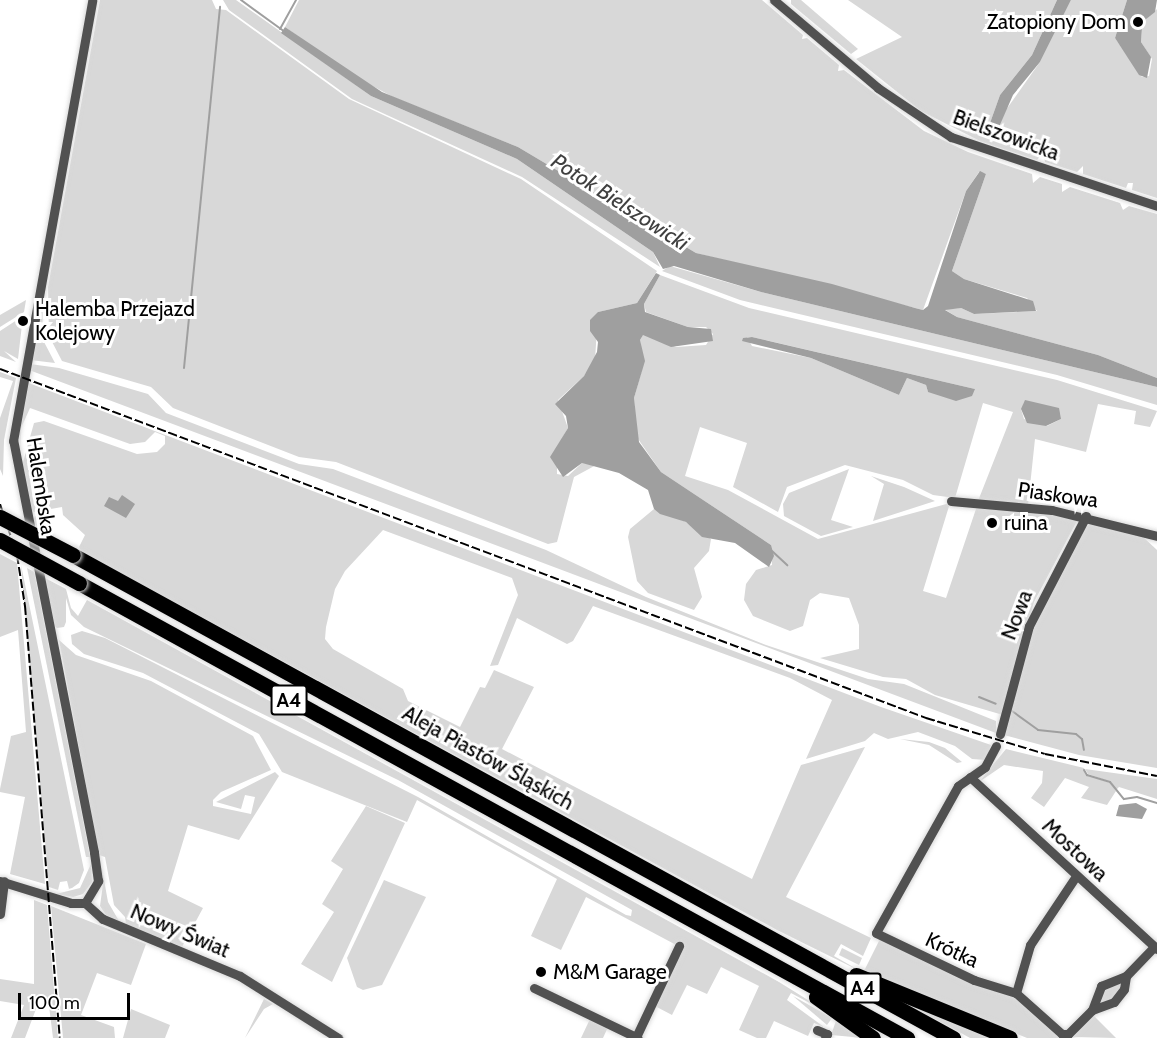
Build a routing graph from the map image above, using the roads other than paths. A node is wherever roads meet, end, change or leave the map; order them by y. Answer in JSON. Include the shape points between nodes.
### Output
{"nodes":[{"id":1,"x":92,"y":0,"type":"edge"},
{"id":2,"x":774,"y":0,"type":"edge"},
{"id":3,"x":1157,"y":206,"type":"edge"},
{"id":4,"x":951,"y":501,"type":"dead end"},
{"id":5,"x":1086,"y":516,"type":"junction"},
{"id":6,"x":0,"y":517,"type":"edge"},
{"id":7,"x":1157,"y":536,"type":"edge"},
{"id":8,"x":0,"y":540,"type":"edge"},
{"id":9,"x":1000,"y":734,"type":"dead end"},
{"id":10,"x":996,"y":746,"type":"dead end"},
{"id":11,"x":970,"y":777,"type":"junction"},
{"id":12,"x":1076,"y":876,"type":"junction"},
{"id":13,"x":2,"y":881,"type":"edge"},
{"id":14,"x":85,"y":903,"type":"junction"},
{"id":15,"x":0,"y":915,"type":"edge"},
{"id":16,"x":773,"y":939,"type":"junction"},
{"id":17,"x":679,"y":946,"type":"dead end"},
{"id":18,"x":1156,"y":948,"type":"edge"},
{"id":19,"x":764,"y":960,"type":"junction"},
{"id":20,"x":1126,"y":976,"type":"junction"},
{"id":21,"x":534,"y":988,"type":"dead end"},
{"id":22,"x":1016,"y":993,"type":"junction"},
{"id":23,"x":1092,"y":1010,"type":"junction"},
{"id":24,"x":817,"y":1030,"type":"dead end"},
{"id":25,"x":338,"y":1038,"type":"edge"},
{"id":26,"x":637,"y":1038,"type":"edge"},
{"id":27,"x":825,"y":1038,"type":"edge"},
{"id":28,"x":873,"y":1038,"type":"edge"},
{"id":29,"x":907,"y":1038,"type":"edge"},
{"id":30,"x":953,"y":1038,"type":"edge"},
{"id":31,"x":1010,"y":1038,"type":"edge"}],
"edges":[{"from":1,"to":14,"type":"street","name":"Halembska","via":[[13,441],[94,852],[98,881]]},
{"from":2,"to":3,"type":"street","name":"Bielszowicka","via":[[878,88],[951,137]]},
{"from":4,"to":5,"type":"street","name":"Piaskowa"},
{"from":5,"to":7,"type":"street","name":"Piaskowa"},
{"from":5,"to":9,"type":"street","name":"Nowa","via":[[1029,626]]},
{"from":6,"to":16,"type":"highway","name":"Aleja Piastów Śląskich","number":"A4","bridge":true},
{"from":8,"to":19,"type":"highway","number":"A4","bridge":true},
{"from":10,"to":11,"type":"street","via":[[985,767]]},
{"from":11,"to":12,"type":"street","name":"Mostowa"},
{"from":11,"to":22,"type":"street","name":"Krótka","via":[[958,786],[876,933],[974,980]]},
{"from":12,"to":18,"type":"street","name":"Mostowa"},
{"from":12,"to":22,"type":"street","via":[[1030,945]]},
{"from":13,"to":14,"type":"street","name":"Nowy Świat","via":[[64,901]]},
{"from":13,"to":15,"type":"street"},
{"from":14,"to":25,"type":"street","name":"Nowy Świat","via":[[103,919],[240,976]]},
{"from":16,"to":30,"type":"highway","name":"Aleja Piastów Śląskich","number":"A4"},
{"from":16,"to":31,"type":"highway"},
{"from":17,"to":26,"type":"street"},
{"from":18,"to":20,"type":"street"},
{"from":19,"to":28,"type":"highway"},
{"from":19,"to":29,"type":"highway","number":"A4"},
{"from":20,"to":23,"type":"street","via":[[1124,989],[1114,1002]]},
{"from":20,"to":23,"type":"street","via":[[1105,983],[1095,995]]},
{"from":21,"to":26,"type":"street"},
{"from":22,"to":23,"type":"street","via":[[1062,1034],[1068,1034]]},
{"from":24,"to":27,"type":"street","via":[[827,1034]]}]}
